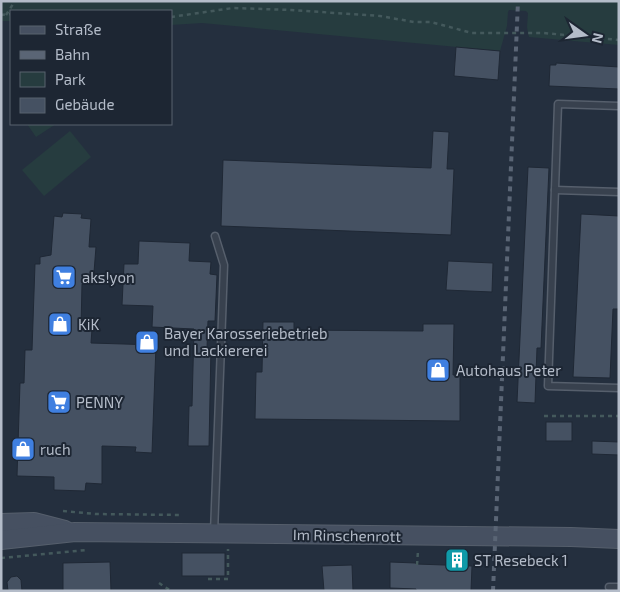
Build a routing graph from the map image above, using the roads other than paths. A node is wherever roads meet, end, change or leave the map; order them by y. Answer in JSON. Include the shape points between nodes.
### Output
{"nodes":[{"id":1,"x":619,"y":106,"type":"edge"},
{"id":2,"x":555,"y":190,"type":"junction"},
{"id":3,"x":619,"y":192,"type":"edge"},
{"id":4,"x":215,"y":236,"type":"dead end"},
{"id":5,"x":619,"y":388,"type":"edge"},
{"id":6,"x":1,"y":523,"type":"edge"},
{"id":7,"x":75,"y":532,"type":"junction"},
{"id":8,"x":214,"y":534,"type":"junction"},
{"id":9,"x":619,"y":539,"type":"edge"},
{"id":10,"x":1,"y":540,"type":"edge"},
{"id":11,"x":609,"y":587,"type":"dead end"},
{"id":12,"x":619,"y":587,"type":"edge"}],
"edges":[{"from":1,"to":2,"type":"lane","via":[[558,104]]},
{"from":2,"to":3,"type":"lane"},
{"from":2,"to":5,"type":"lane","via":[[548,386]]},
{"from":4,"to":8,"type":"lane","via":[[224,265]]},
{"from":6,"to":7,"type":"main road","name":"Im Rinschenrott","via":[[34,522]]},
{"from":7,"to":8,"type":"main road","name":"Im Rinschenrott"},
{"from":7,"to":10,"type":"main road","name":"Im Rinschenrott"},
{"from":8,"to":9,"type":"main road","name":"Im Rinschenrott"},
{"from":11,"to":12,"type":"lane"}]}
